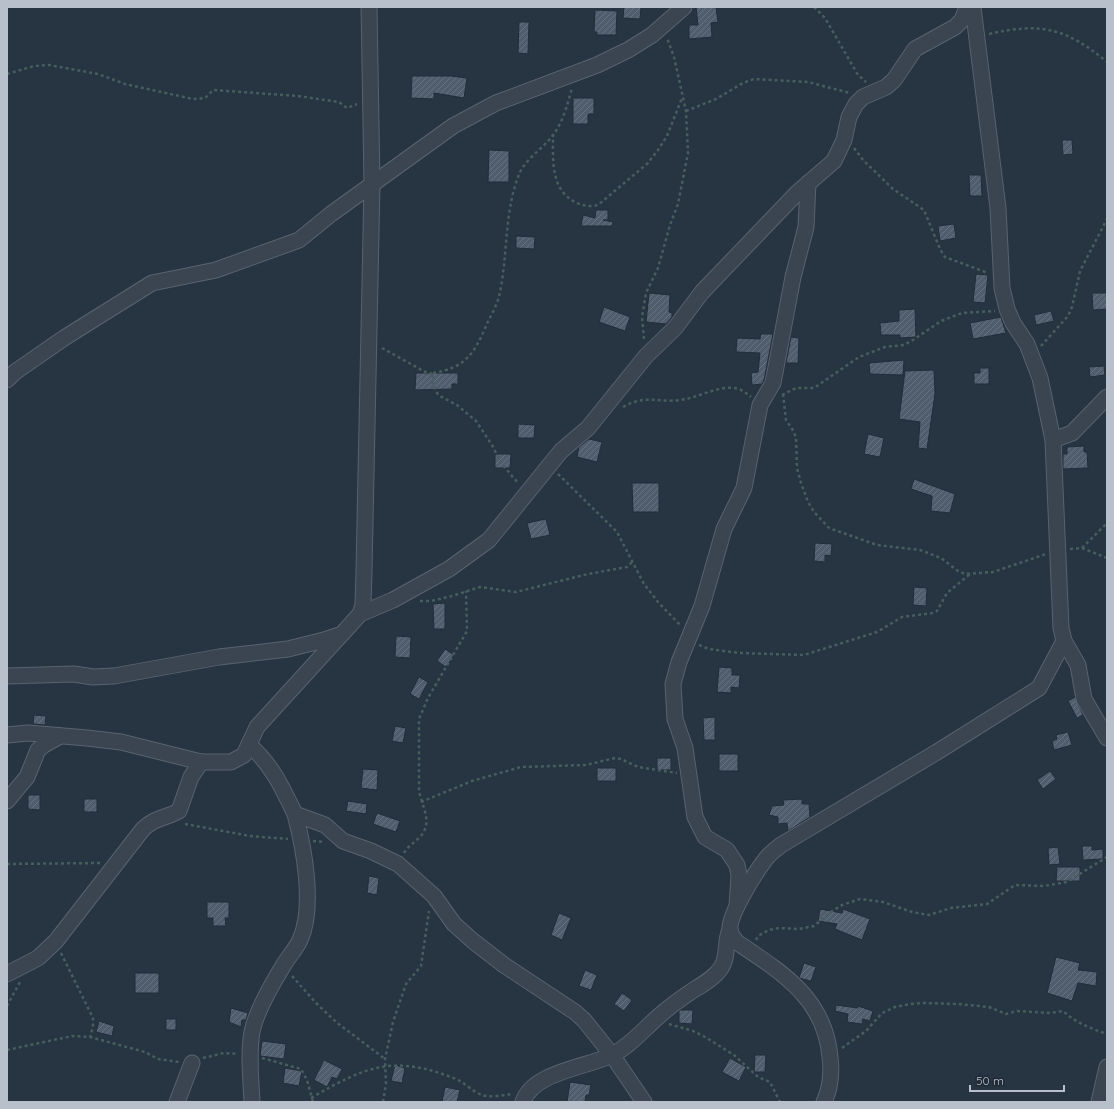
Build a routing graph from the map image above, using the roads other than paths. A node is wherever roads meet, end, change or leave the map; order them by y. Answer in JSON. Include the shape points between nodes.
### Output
{"nodes":[{"id":1,"x":369,"y":7,"type":"edge"},
{"id":2,"x":684,"y":7,"type":"edge"},
{"id":3,"x":967,"y":7,"type":"edge"},
{"id":4,"x":973,"y":7,"type":"edge"},
{"id":5,"x":808,"y":183,"type":"junction"},
{"id":6,"x":372,"y":184,"type":"junction"},
{"id":7,"x":7,"y":380,"type":"edge"},
{"id":8,"x":1107,"y":397,"type":"edge"},
{"id":9,"x":1053,"y":440,"type":"junction"},
{"id":10,"x":360,"y":614,"type":"junction"},
{"id":11,"x":342,"y":634,"type":"junction"},
{"id":12,"x":1064,"y":641,"type":"junction"},
{"id":13,"x":7,"y":676,"type":"edge"},
{"id":14,"x":7,"y":735,"type":"edge"},
{"id":15,"x":60,"y":736,"type":"junction"},
{"id":16,"x":1107,"y":738,"type":"edge"},
{"id":17,"x":249,"y":745,"type":"junction"},
{"id":18,"x":200,"y":762,"type":"junction"},
{"id":19,"x":7,"y":801,"type":"edge"},
{"id":20,"x":295,"y":814,"type":"junction"},
{"id":21,"x":738,"y":906,"type":"junction"},
{"id":22,"x":730,"y":930,"type":"junction"},
{"id":23,"x":7,"y":974,"type":"edge"},
{"id":24,"x":612,"y":1055,"type":"junction"},
{"id":25,"x":192,"y":1062,"type":"road end"},
{"id":26,"x":1107,"y":1067,"type":"edge"},
{"id":27,"x":526,"y":1096,"type":"edge"},
{"id":28,"x":177,"y":1102,"type":"edge"},
{"id":29,"x":252,"y":1102,"type":"edge"},
{"id":30,"x":644,"y":1102,"type":"edge"},
{"id":31,"x":824,"y":1102,"type":"edge"},
{"id":32,"x":1098,"y":1102,"type":"edge"}],
"edges":[{"from":1,"to":6,"type":"street"},
{"from":2,"to":6,"type":"street","via":[[652,35],[628,50],[575,74],[496,104],[453,126]]},
{"from":3,"to":5,"type":"street","via":[[960,24],[915,49],[894,80],[881,90],[864,97],[851,111],[845,136],[834,161]]},
{"from":4,"to":9,"type":"street","via":[[998,208],[1002,288],[1007,309],[1028,344],[1040,378]]},
{"from":5,"to":10,"type":"street","via":[[702,292],[675,328],[646,356],[588,428],[564,447],[489,540],[472,554],[393,600]]},
{"from":5,"to":21,"type":"street","via":[[806,227],[794,270],[773,383],[760,405],[744,488],[724,529],[702,606],[675,672],[673,684],[675,719],[685,748],[695,817],[704,837],[727,850],[737,865]]},
{"from":6,"to":7,"type":"street","via":[[299,240],[216,270],[165,280],[141,289],[64,338]]},
{"from":6,"to":10,"type":"street","via":[[364,571],[363,605]]},
{"from":8,"to":9,"type":"street","via":[[1072,432]]},
{"from":9,"to":12,"type":"street","via":[[1061,628]]},
{"from":10,"to":11,"type":"street"},
{"from":11,"to":13,"type":"street","via":[[288,650],[219,657],[114,676]]},
{"from":11,"to":17,"type":"street","via":[[261,722]]},
{"from":12,"to":16,"type":"street","via":[[1078,665],[1084,699]]},
{"from":12,"to":21,"type":"street","via":[[1038,688],[775,850],[761,865]]},
{"from":14,"to":15,"type":"street","via":[[28,733]]},
{"from":15,"to":18,"type":"street","via":[[121,742]]},
{"from":15,"to":19,"type":"street","via":[[38,750],[27,777]]},
{"from":17,"to":18,"type":"street","via":[[244,755],[236,760]]},
{"from":17,"to":20,"type":"street","via":[[279,780]]},
{"from":18,"to":23,"type":"street","via":[[191,777],[179,811],[151,822],[142,829],[56,941],[38,958]]},
{"from":20,"to":24,"type":"street","via":[[325,825],[343,840],[398,864],[434,896],[454,924],[473,941],[575,1012],[595,1032]]},
{"from":20,"to":29,"type":"street","via":[[302,840],[306,920],[300,941],[265,998],[252,1031]]},
{"from":21,"to":22,"type":"street","via":[[730,923]]},
{"from":22,"to":24,"type":"street","via":[[724,962],[717,974],[658,1016]]},
{"from":22,"to":31,"type":"street","via":[[738,944],[792,982],[817,1012],[825,1029],[830,1055],[831,1079]]},
{"from":24,"to":27,"type":"street","via":[[551,1077]]},
{"from":24,"to":30,"type":"street"},
{"from":25,"to":28,"type":"street"},
{"from":26,"to":32,"type":"street"}]}
